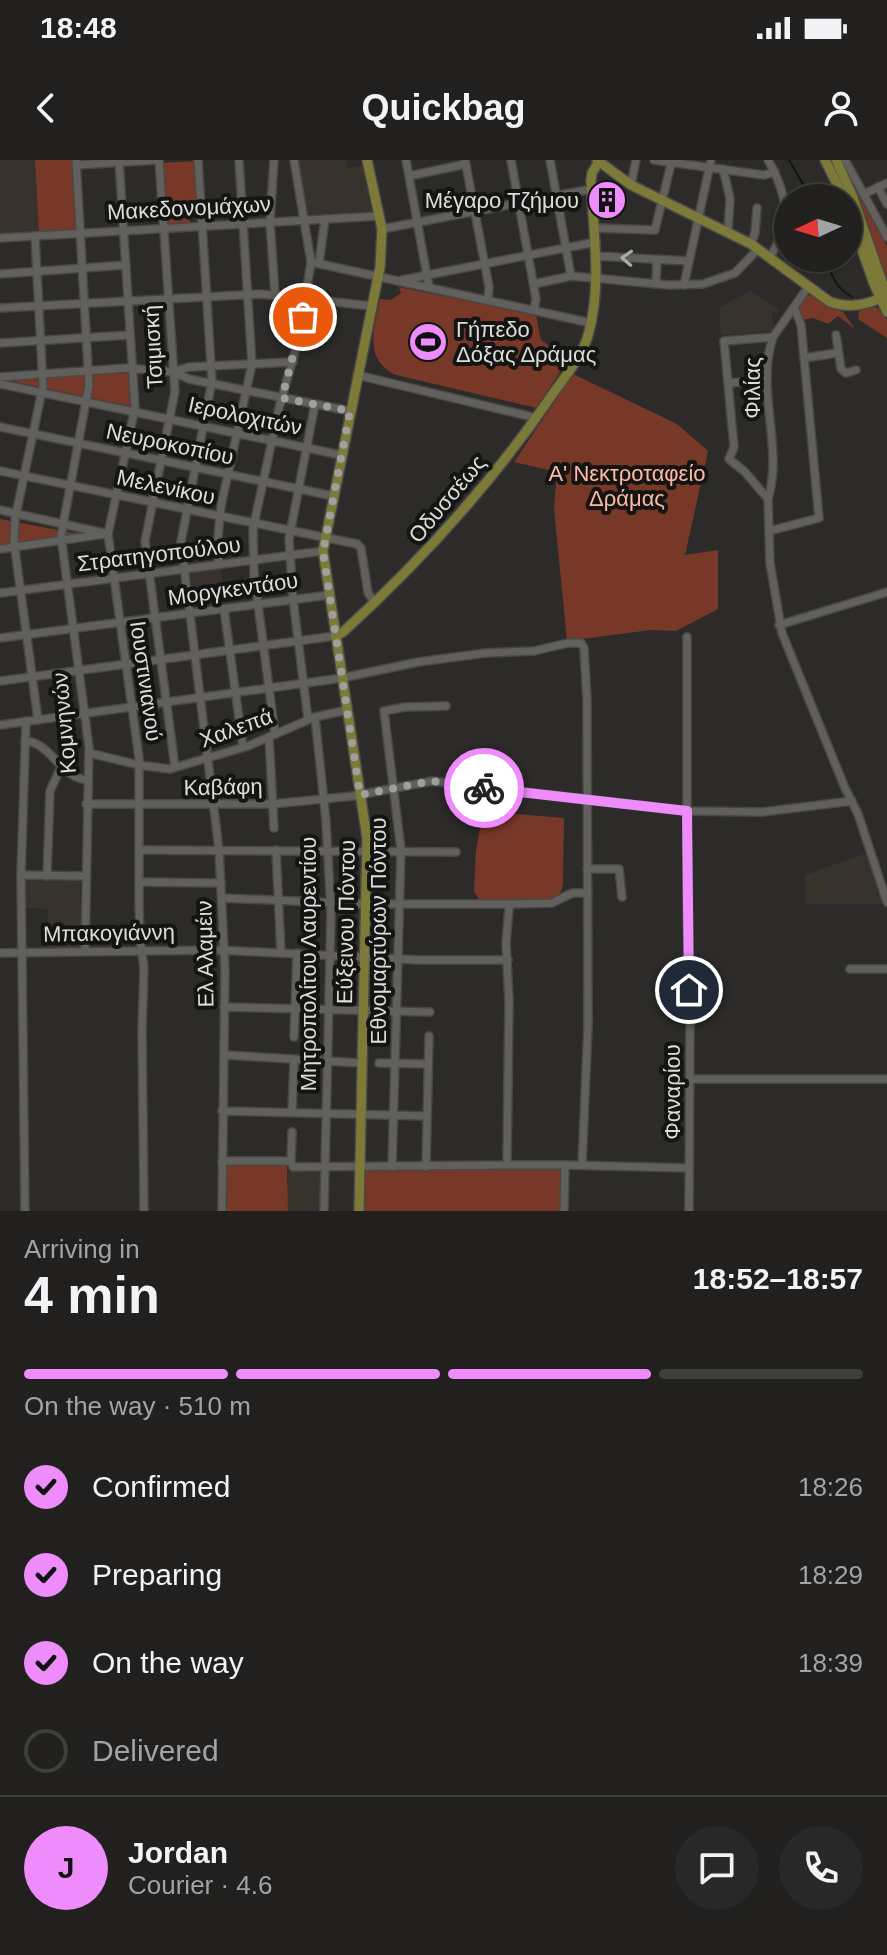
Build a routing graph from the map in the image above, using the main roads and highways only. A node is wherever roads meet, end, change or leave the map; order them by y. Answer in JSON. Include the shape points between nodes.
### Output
{"nodes":[{"id":1,"x":367,"y":160,"type":"edge"},
{"id":2,"x":825,"y":160,"type":"edge"},
{"id":3,"x":836,"y":160,"type":"edge"},
{"id":4,"x":600,"y":161,"type":"edge"},
{"id":5,"x":837,"y":184,"type":"edge"},
{"id":6,"x":862,"y":249,"type":"edge"},
{"id":7,"x":862,"y":253,"type":"edge"},
{"id":8,"x":884,"y":293,"type":"edge"},
{"id":9,"x":860,"y":302,"type":"junction"},
{"id":10,"x":887,"y":312,"type":"edge"},
{"id":11,"x":335,"y":636,"type":"junction"},
{"id":12,"x":359,"y":1211,"type":"edge"}],
"edges":[{"from":1,"to":11,"type":"main road","name":"Εύξεινου Πόντου","via":[[382,229],[378,276],[323,551]]},
{"from":2,"to":5,"type":"main road"},
{"from":3,"to":8,"type":"main road"},
{"from":4,"to":9,"type":"main road","via":[[631,185],[754,246],[833,303]]},
{"from":4,"to":11,"type":"main road","name":"Οδυσσέως","via":[[592,173],[596,279],[586,342],[537,418],[473,500],[427,552]]},
{"from":6,"to":8,"type":"main road"},
{"from":7,"to":9,"type":"main road","via":[[869,280]]},
{"from":8,"to":9,"type":"main road"},
{"from":8,"to":10,"type":"main road"},
{"from":11,"to":12,"type":"main road","name":"Εύξεινου Πόντου","via":[[367,850]]}]}
